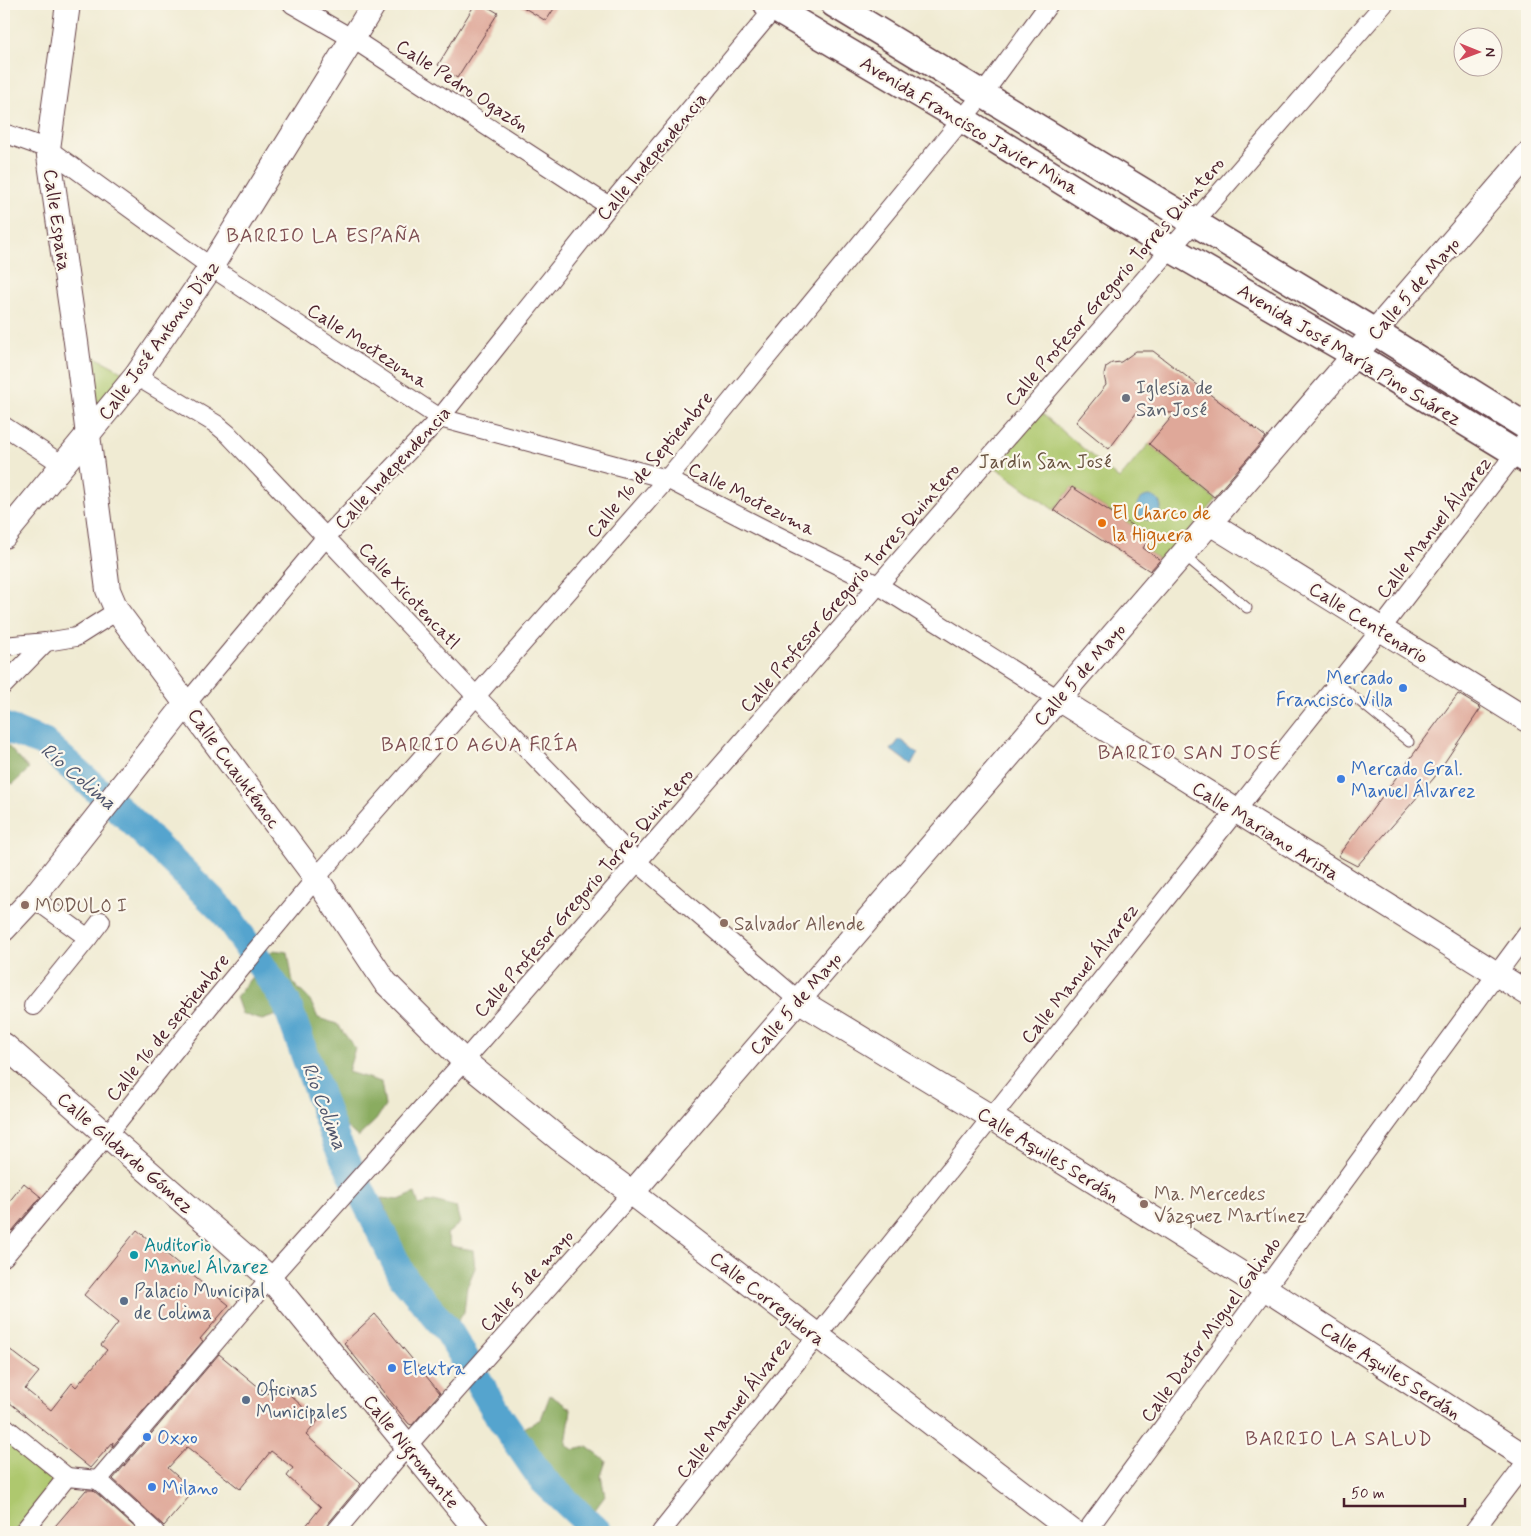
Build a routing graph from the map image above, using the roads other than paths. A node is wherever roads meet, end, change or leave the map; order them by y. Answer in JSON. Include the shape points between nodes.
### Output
{"nodes":[{"id":1,"x":68,"y":4,"type":"edge"},
{"id":2,"x":292,"y":4,"type":"edge"},
{"id":3,"x":374,"y":4,"type":"edge"},
{"id":4,"x":834,"y":4,"type":"edge"},
{"id":5,"x":1049,"y":4,"type":"edge"},
{"id":6,"x":1384,"y":4,"type":"edge"},
{"id":7,"x":773,"y":5,"type":"edge"},
{"id":8,"x":352,"y":39,"type":"junction"},
{"id":9,"x":983,"y":94,"type":"junction"},
{"id":10,"x":962,"y":118,"type":"junction"},
{"id":11,"x":4,"y":133,"type":"edge"},
{"id":12,"x":48,"y":149,"type":"junction"},
{"id":13,"x":1527,"y":155,"type":"edge"},
{"id":14,"x":609,"y":206,"type":"junction"},
{"id":15,"x":1193,"y":223,"type":"junction"},
{"id":16,"x":1171,"y":248,"type":"junction"},
{"id":17,"x":211,"y":268,"type":"junction"},
{"id":18,"x":1375,"y":332,"type":"junction"},
{"id":19,"x":1355,"y":355,"type":"junction"},
{"id":20,"x":136,"y":376,"type":"junction"},
{"id":21,"x":440,"y":418,"type":"junction"},
{"id":22,"x":4,"y":426,"type":"edge"},
{"id":23,"x":1527,"y":427,"type":"edge"},
{"id":24,"x":88,"y":437,"type":"junction"},
{"id":25,"x":1524,"y":450,"type":"edge"},
{"id":26,"x":63,"y":466,"type":"junction"},
{"id":27,"x":667,"y":479,"type":"junction"},
{"id":28,"x":1210,"y":523,"type":"junction"},
{"id":29,"x":4,"y":536,"type":"edge"},
{"id":30,"x":326,"y":537,"type":"junction"},
{"id":31,"x":1183,"y":554,"type":"junction"},
{"id":32,"x":878,"y":585,"type":"junction"},
{"id":33,"x":1247,"y":608,"type":"dead end"},
{"id":34,"x":117,"y":611,"type":"junction"},
{"id":35,"x":1380,"y":629,"type":"junction"},
{"id":36,"x":46,"y":642,"type":"junction"},
{"id":37,"x":4,"y":646,"type":"edge"},
{"id":38,"x":1337,"y":683,"type":"junction"},
{"id":39,"x":4,"y":685,"type":"edge"},
{"id":40,"x":476,"y":696,"type":"junction"},
{"id":41,"x":1058,"y":699,"type":"junction"},
{"id":42,"x":187,"y":703,"type":"junction"},
{"id":43,"x":1527,"y":720,"type":"edge"},
{"id":44,"x":1410,"y":742,"type":"dead end"},
{"id":45,"x":1235,"y":811,"type":"junction"},
{"id":46,"x":637,"y":862,"type":"junction"},
{"id":47,"x":316,"y":878,"type":"junction"},
{"id":48,"x":32,"y":898,"type":"junction"},
{"id":49,"x":101,"y":921,"type":"dead end"},
{"id":50,"x":4,"y":929,"type":"edge"},
{"id":51,"x":1527,"y":933,"type":"edge"},
{"id":52,"x":88,"y":938,"type":"junction"},
{"id":53,"x":266,"y":939,"type":"joint"},
{"id":54,"x":1497,"y":975,"type":"junction"},
{"id":55,"x":1527,"y":994,"type":"edge"},
{"id":56,"x":798,"y":1000,"type":"junction"},
{"id":57,"x":33,"y":1006,"type":"dead end"},
{"id":58,"x":4,"y":1045,"type":"edge"},
{"id":59,"x":464,"y":1061,"type":"junction"},
{"id":60,"x":991,"y":1117,"type":"junction"},
{"id":61,"x":107,"y":1135,"type":"junction"},
{"id":62,"x":632,"y":1193,"type":"junction"},
{"id":63,"x":4,"y":1257,"type":"edge"},
{"id":64,"x":270,"y":1278,"type":"junction"},
{"id":65,"x":1266,"y":1289,"type":"junction"},
{"id":66,"x":816,"y":1335,"type":"junction"},
{"id":67,"x":4,"y":1426,"type":"edge"},
{"id":68,"x":408,"y":1445,"type":"junction"},
{"id":69,"x":1527,"y":1460,"type":"edge"},
{"id":70,"x":66,"y":1478,"type":"junction"},
{"id":71,"x":98,"y":1480,"type":"junction"},
{"id":72,"x":665,"y":1528,"type":"edge"},
{"id":73,"x":23,"y":1532,"type":"edge"},
{"id":74,"x":155,"y":1532,"type":"edge"},
{"id":75,"x":334,"y":1532,"type":"edge"},
{"id":76,"x":478,"y":1532,"type":"edge"},
{"id":77,"x":1074,"y":1532,"type":"edge"},
{"id":78,"x":1086,"y":1532,"type":"edge"},
{"id":79,"x":1474,"y":1532,"type":"edge"}],
"edges":[{"from":1,"to":12,"type":"street","name":"Calle España"},
{"from":2,"to":8,"type":"street","name":"Calle Pedro Ogazón"},
{"from":3,"to":8,"type":"street","name":"Calle José Antonio Díaz"},
{"from":4,"to":9,"type":"main road","name":"Avenida Francisco Javier Mina"},
{"from":5,"to":9,"type":"street","name":"Calle 16 de Septiembre"},
{"from":6,"to":15,"type":"street","name":"Calle Profesor Gregorio Torres Quintero"},
{"from":7,"to":10,"type":"main road","name":"Avenida Francisco Javier Mina"},
{"from":7,"to":14,"type":"street","name":"Calle Independencia"},
{"from":8,"to":14,"type":"street","name":"Calle Pedro Ogazón"},
{"from":8,"to":17,"type":"street","name":"Calle José Antonio Díaz"},
{"from":9,"to":10,"type":"street","name":"Calle 16 de Septiembre"},
{"from":9,"to":15,"type":"main road","name":"Avenida Francisco Javier Mina"},
{"from":10,"to":16,"type":"main road","name":"Avenida Francisco Javier Mina"},
{"from":10,"to":27,"type":"street","name":"Calle 16 de Septiembre"},
{"from":11,"to":12,"type":"street","name":"Calle Moctezuma"},
{"from":12,"to":17,"type":"street","name":"Calle Moctezuma"},
{"from":12,"to":24,"type":"street","name":"Calle España"},
{"from":13,"to":18,"type":"street","name":"Calle 5 de Mayo"},
{"from":14,"to":21,"type":"street","name":"Calle Independencia"},
{"from":15,"to":16,"type":"street","name":"Calle Profesor Gregorio Torres Quintero"},
{"from":15,"to":18,"type":"main road","name":"Avenida José María Pino Suárez"},
{"from":16,"to":19,"type":"main road","name":"Avenida José María Pino Suárez"},
{"from":16,"to":32,"type":"street","name":"Calle Profesor Gregorio Torres Quintero"},
{"from":17,"to":20,"type":"street","name":"Calle José Antonio Díaz"},
{"from":17,"to":21,"type":"street","name":"Calle Moctezuma"},
{"from":18,"to":19,"type":"street","name":"Calle 5 de Mayo"},
{"from":18,"to":23,"type":"main road","name":"Avenida José María Pino Suárez"},
{"from":19,"to":25,"type":"main road","name":"Avenida José María Pino Suárez"},
{"from":19,"to":28,"type":"street","name":"Calle 5 de Mayo"},
{"from":20,"to":24,"type":"street","name":"Calle José Antonio Díaz"},
{"from":20,"to":30,"type":"street","name":"Calle Xicotencatl","via":[[228,434]]},
{"from":21,"to":27,"type":"street","name":"Calle Moctezuma"},
{"from":21,"to":30,"type":"street","name":"Calle Independencia"},
{"from":22,"to":26,"type":"street"},
{"from":24,"to":26,"type":"street","name":"Calle José Antonio Díaz"},
{"from":24,"to":34,"type":"street","name":"Calle Cuauhtémoc","via":[[108,590]]},
{"from":25,"to":35,"type":"street","name":"Calle Manuel Álvarez"},
{"from":26,"to":29,"type":"street","name":"Calle José Antonio Díaz"},
{"from":27,"to":32,"type":"street","name":"Calle Moctezuma"},
{"from":27,"to":40,"type":"street","name":"Calle 16 de Septiembre"},
{"from":28,"to":31,"type":"street","name":"Calle 5 de Mayo"},
{"from":28,"to":35,"type":"street","name":"Calle Centenario"},
{"from":30,"to":40,"type":"street","name":"Calle Xicotencatl"},
{"from":30,"to":42,"type":"street","name":"Calle Independencia"},
{"from":31,"to":33,"type":"lane"},
{"from":31,"to":41,"type":"street","name":"Calle 5 de Mayo"},
{"from":32,"to":41,"type":"street","name":"Calle Mariano Arista"},
{"from":32,"to":46,"type":"street","name":"Calle Profesor Gregorio Torres Quintero"},
{"from":34,"to":36,"type":"street","via":[[76,637]]},
{"from":34,"to":42,"type":"street","name":"Calle Cuauhtémoc"},
{"from":35,"to":38,"type":"street","name":"Calle Manuel Álvarez"},
{"from":35,"to":43,"type":"street","name":"Calle Centenario"},
{"from":36,"to":37,"type":"street"},
{"from":36,"to":39,"type":"street"},
{"from":38,"to":44,"type":"lane"},
{"from":38,"to":45,"type":"street","name":"Calle Manuel Álvarez"},
{"from":40,"to":46,"type":"street","name":"Calle Xicotencatl"},
{"from":40,"to":47,"type":"street","name":"Calle 16 de Septiembre"},
{"from":41,"to":45,"type":"street","name":"Calle Mariano Arista"},
{"from":41,"to":56,"type":"street","name":"Calle 5 de Mayo"},
{"from":42,"to":47,"type":"street","name":"Calle Cuauhtémoc"},
{"from":42,"to":48,"type":"street","name":"Calle Independencia"},
{"from":45,"to":54,"type":"street","name":"Calle Mariano Arista"},
{"from":45,"to":60,"type":"street","name":"Calle Manuel Álvarez"},
{"from":46,"to":56,"type":"street","name":"Calle Aquiles Serdán"},
{"from":46,"to":59,"type":"street","name":"Calle Profesor Gregorio Torres Quintero"},
{"from":47,"to":53,"type":"street","name":"Calle 16 de Septiembre"},
{"from":47,"to":59,"type":"street","name":"Calle Cuauhtémoc","via":[[385,982]]},
{"from":48,"to":50,"type":"street","name":"Calle Independencia"},
{"from":48,"to":52,"type":"street"},
{"from":49,"to":52,"type":"street"},
{"from":51,"to":54,"type":"street","name":"Calle Doctor Miguel Galindo"},
{"from":52,"to":57,"type":"street"},
{"from":53,"to":61,"type":"street","name":"Calle 16 de septiembre"},
{"from":54,"to":55,"type":"street","name":"Calle Mariano Arista"},
{"from":54,"to":65,"type":"street","name":"Calle Doctor Miguel Galindo"},
{"from":56,"to":60,"type":"street","name":"Calle Aquiles Serdán"},
{"from":56,"to":62,"type":"street","name":"Calle 5 de Mayo"},
{"from":58,"to":61,"type":"street","name":"Calle Gildardo Gómez"},
{"from":59,"to":62,"type":"street","name":"Calle Corregidora"},
{"from":59,"to":64,"type":"street","name":"Calle Profesor Gregorio Torres Quintero"},
{"from":60,"to":65,"type":"street","name":"Calle Aquiles Serdán"},
{"from":60,"to":66,"type":"street","name":"Calle Manuel Álvarez"},
{"from":61,"to":63,"type":"street","name":"Calle 16 de septiembre"},
{"from":61,"to":64,"type":"street","name":"Calle Gildardo Gómez"},
{"from":62,"to":66,"type":"street","name":"Calle Corregidora"},
{"from":62,"to":68,"type":"street","name":"Calle 5 de mayo"},
{"from":64,"to":68,"type":"street","name":"Calle Nigromante"},
{"from":64,"to":71,"type":"street","name":"Calle Profesor Gregorio Torres Quintero"},
{"from":65,"to":69,"type":"street","name":"Calle Aquiles Serdán"},
{"from":65,"to":78,"type":"street","name":"Calle Doctor Miguel Galindo"},
{"from":66,"to":72,"type":"street","name":"Calle Manuel Álvarez"},
{"from":66,"to":77,"type":"street","name":"Calle Corregidora"},
{"from":67,"to":70,"type":"street"},
{"from":68,"to":75,"type":"street"},
{"from":68,"to":76,"type":"street","name":"Calle Nigromante"},
{"from":69,"to":79,"type":"street"},
{"from":70,"to":71,"type":"street"},
{"from":70,"to":73,"type":"street"},
{"from":71,"to":74,"type":"street"}]}
